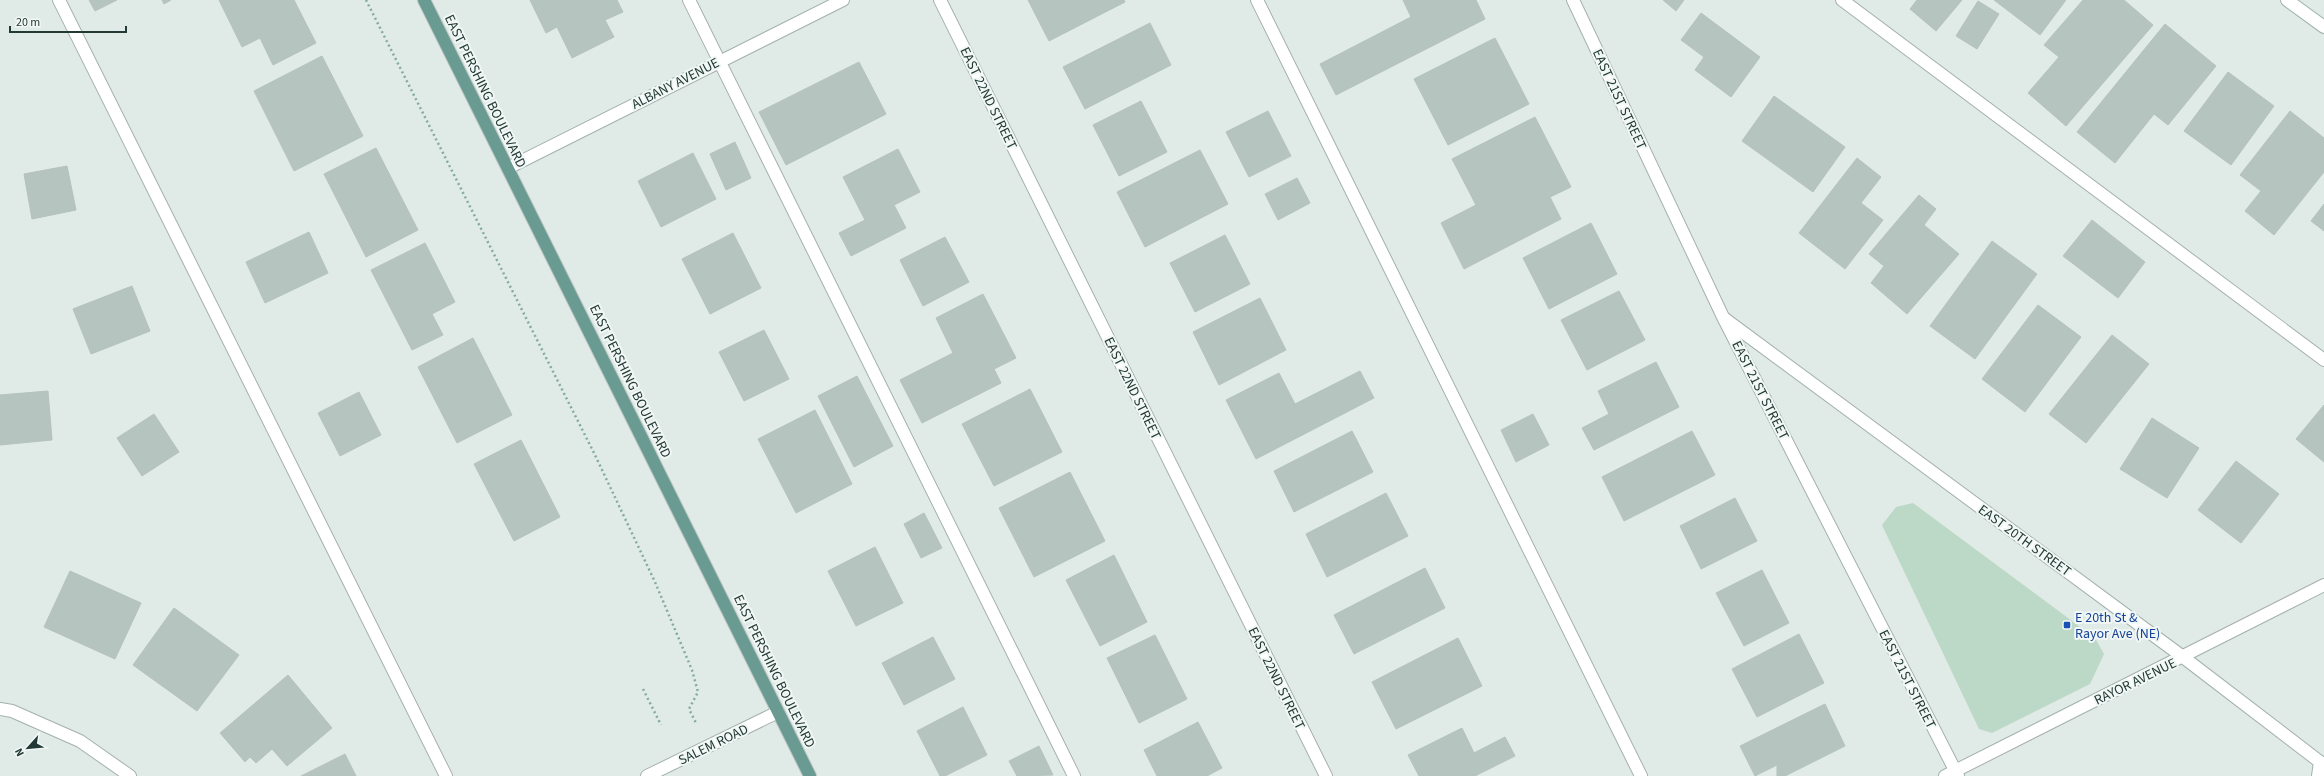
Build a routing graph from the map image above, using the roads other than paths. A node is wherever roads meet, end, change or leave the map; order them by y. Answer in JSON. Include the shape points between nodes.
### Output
{"nodes":[{"id":1,"x":59,"y":0,"type":"edge"},
{"id":2,"x":424,"y":0,"type":"edge"},
{"id":3,"x":689,"y":0,"type":"edge"},
{"id":4,"x":842,"y":0,"type":"edge"},
{"id":5,"x":940,"y":0,"type":"edge"},
{"id":6,"x":1257,"y":0,"type":"edge"},
{"id":7,"x":1573,"y":0,"type":"edge"},
{"id":8,"x":1842,"y":0,"type":"edge"},
{"id":9,"x":2288,"y":0,"type":"edge"},
{"id":10,"x":2324,"y":27,"type":"edge"},
{"id":11,"x":720,"y":61,"type":"junction"},
{"id":12,"x":508,"y":168,"type":"junction"},
{"id":13,"x":1723,"y":317,"type":"junction"},
{"id":14,"x":2324,"y":360,"type":"edge"},
{"id":15,"x":2324,"y":585,"type":"edge"},
{"id":16,"x":2183,"y":658,"type":"junction"},
{"id":17,"x":0,"y":709,"type":"edge"},
{"id":18,"x":778,"y":712,"type":"junction"},
{"id":19,"x":2322,"y":763,"type":"edge"},
{"id":20,"x":1953,"y":774,"type":"edge"},
{"id":21,"x":130,"y":776,"type":"edge"},
{"id":22,"x":446,"y":776,"type":"edge"},
{"id":23,"x":647,"y":776,"type":"edge"},
{"id":24,"x":810,"y":776,"type":"edge"},
{"id":25,"x":1074,"y":776,"type":"edge"},
{"id":26,"x":1326,"y":776,"type":"edge"},
{"id":27,"x":1641,"y":776,"type":"edge"},
{"id":28,"x":2318,"y":776,"type":"edge"}],
"edges":[{"from":1,"to":22,"type":"street"},
{"from":2,"to":12,"type":"main road","name":"EAST PERSHING BOULEVARD"},
{"from":3,"to":11,"type":"street"},
{"from":4,"to":11,"type":"street","name":"ALBANY AVENUE"},
{"from":5,"to":26,"type":"street","name":"EAST 22ND STREET"},
{"from":6,"to":27,"type":"street"},
{"from":7,"to":13,"type":"street","name":"EAST 21ST STREET"},
{"from":8,"to":14,"type":"street"},
{"from":9,"to":10,"type":"street"},
{"from":11,"to":12,"type":"street","name":"ALBANY AVENUE"},
{"from":11,"to":25,"type":"street"},
{"from":12,"to":18,"type":"main road","name":"EAST PERSHING BOULEVARD"},
{"from":13,"to":16,"type":"street","name":"EAST 20TH STREET"},
{"from":13,"to":20,"type":"street","name":"EAST 21ST STREET"},
{"from":15,"to":16,"type":"street","name":"RAYOR AVENUE"},
{"from":16,"to":19,"type":"street","name":"EAST 20TH STREET"},
{"from":16,"to":20,"type":"street","name":"RAYOR AVENUE"},
{"from":17,"to":21,"type":"street","via":[[12,711],[80,741]]},
{"from":18,"to":23,"type":"street","name":"SALEM ROAD"},
{"from":18,"to":24,"type":"main road","name":"EAST PERSHING BOULEVARD"},
{"from":19,"to":28,"type":"street"}]}
